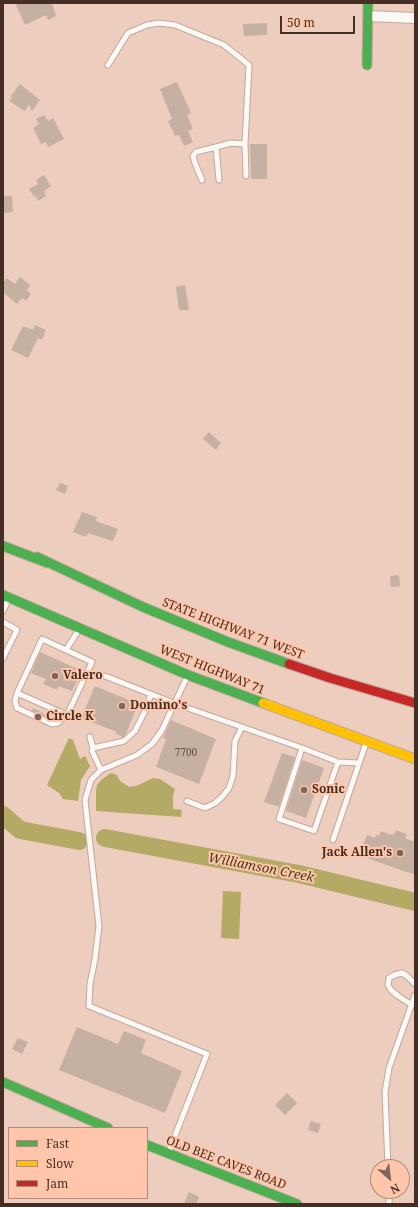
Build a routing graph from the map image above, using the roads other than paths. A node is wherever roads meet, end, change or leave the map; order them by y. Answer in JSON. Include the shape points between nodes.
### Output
{"nodes":[{"id":1,"x":368,"y":3,"type":"edge"},
{"id":2,"x":368,"y":16,"type":"junction"},
{"id":3,"x":415,"y":18,"type":"edge"},
{"id":4,"x":108,"y":65,"type":"dead end"},
{"id":5,"x":367,"y":65,"type":"dead end"},
{"id":6,"x":246,"y":144,"type":"junction"},
{"id":7,"x":216,"y":147,"type":"junction"},
{"id":8,"x":246,"y":176,"type":"dead end"},
{"id":9,"x":202,"y":180,"type":"dead end"},
{"id":10,"x":219,"y":180,"type":"dead end"},
{"id":11,"x":3,"y":540,"type":"edge"},
{"id":12,"x":3,"y":546,"type":"edge"},
{"id":13,"x":48,"y":563,"type":"junction"},
{"id":14,"x":6,"y":596,"type":"edge"},
{"id":15,"x":3,"y":611,"type":"edge"},
{"id":16,"x":3,"y":622,"type":"edge"},
{"id":17,"x":79,"y":628,"type":"junction"},
{"id":18,"x":66,"y":650,"type":"junction"},
{"id":19,"x":3,"y":658,"type":"edge"},
{"id":20,"x":188,"y":675,"type":"junction"},
{"id":21,"x":106,"y":676,"type":"dead end"},
{"id":22,"x":17,"y":693,"type":"junction"},
{"id":23,"x":151,"y":694,"type":"junction"},
{"id":24,"x":415,"y":703,"type":"edge"},
{"id":25,"x":176,"y":704,"type":"junction"},
{"id":26,"x":67,"y":715,"type":"junction"},
{"id":27,"x":242,"y":727,"type":"junction"},
{"id":28,"x":90,"y":737,"type":"dead end"},
{"id":29,"x":366,"y":742,"type":"junction"},
{"id":30,"x":93,"y":748,"type":"junction"},
{"id":31,"x":302,"y":748,"type":"junction"},
{"id":32,"x":415,"y":760,"type":"edge"},
{"id":33,"x":338,"y":762,"type":"junction"},
{"id":34,"x":359,"y":763,"type":"junction"},
{"id":35,"x":101,"y":770,"type":"junction"},
{"id":36,"x":187,"y":801,"type":"dead end"},
{"id":37,"x":334,"y":840,"type":"dead end"},
{"id":38,"x":415,"y":984,"type":"edge"},
{"id":39,"x":415,"y":995,"type":"edge"},
{"id":40,"x":412,"y":1004,"type":"junction"},
{"id":41,"x":3,"y":1082,"type":"edge"},
{"id":42,"x":106,"y":1127,"type":"edge"},
{"id":43,"x":148,"y":1145,"type":"edge"},
{"id":44,"x":168,"y":1154,"type":"junction"},
{"id":45,"x":388,"y":1159,"type":"edge"},
{"id":46,"x":297,"y":1204,"type":"edge"}],
"edges":[{"from":1,"to":2,"type":"main road"},
{"from":2,"to":3,"type":"street"},
{"from":2,"to":5,"type":"main road"},
{"from":4,"to":6,"type":"lane","via":[[128,33],[158,23],[175,25],[224,45],[249,64]]},
{"from":6,"to":7,"type":"lane","via":[[231,143]]},
{"from":6,"to":8,"type":"lane"},
{"from":7,"to":9,"type":"lane","via":[[196,152],[194,156]]},
{"from":7,"to":10,"type":"lane"},
{"from":11,"to":13,"type":"main road"},
{"from":12,"to":13,"type":"main road"},
{"from":13,"to":24,"type":"main road","name":"STATE HIGHWAY 71 WEST","via":[[143,607],[228,642],[330,678]]},
{"from":14,"to":15,"type":"lane"},
{"from":14,"to":17,"type":"main road","name":"WEST HIGHWAY 71"},
{"from":16,"to":19,"type":"lane","via":[[17,630]]},
{"from":17,"to":18,"type":"lane"},
{"from":17,"to":20,"type":"main road","name":"WEST HIGHWAY 71"},
{"from":18,"to":22,"type":"lane","via":[[42,639]]},
{"from":18,"to":26,"type":"lane","via":[[92,662]]},
{"from":20,"to":25,"type":"lane"},
{"from":20,"to":29,"type":"main road","name":"WEST HIGHWAY 71"},
{"from":21,"to":23,"type":"lane"},
{"from":22,"to":26,"type":"lane"},
{"from":22,"to":26,"type":"lane","via":[[17,708],[52,724],[58,723]]},
{"from":23,"to":25,"type":"lane"},
{"from":23,"to":30,"type":"lane","via":[[135,731],[124,741]]},
{"from":25,"to":27,"type":"lane"},
{"from":25,"to":35,"type":"lane","via":[[152,744],[137,755]]},
{"from":27,"to":31,"type":"lane"},
{"from":27,"to":36,"type":"lane","via":[[235,741],[233,776],[229,788],[215,803],[205,808]]},
{"from":28,"to":30,"type":"lane"},
{"from":29,"to":32,"type":"main road","name":"WEST HIGHWAY 71"},
{"from":29,"to":34,"type":"lane"},
{"from":30,"to":35,"type":"lane"},
{"from":31,"to":33,"type":"lane"},
{"from":31,"to":33,"type":"lane","via":[[279,818],[314,830]]},
{"from":33,"to":34,"type":"lane"},
{"from":34,"to":37,"type":"lane"},
{"from":35,"to":44,"type":"lane","via":[[91,780],[86,800],[99,926],[89,1006],[207,1054]]},
{"from":38,"to":40,"type":"lane","via":[[402,973],[389,978],[388,985],[391,990]]},
{"from":39,"to":40,"type":"lane"},
{"from":40,"to":45,"type":"lane","via":[[389,1068],[386,1092]]},
{"from":41,"to":42,"type":"main road"},
{"from":43,"to":44,"type":"main road","name":"OLD BEE CAVES ROAD"},
{"from":44,"to":46,"type":"main road","name":"OLD BEE CAVES ROAD"}]}
